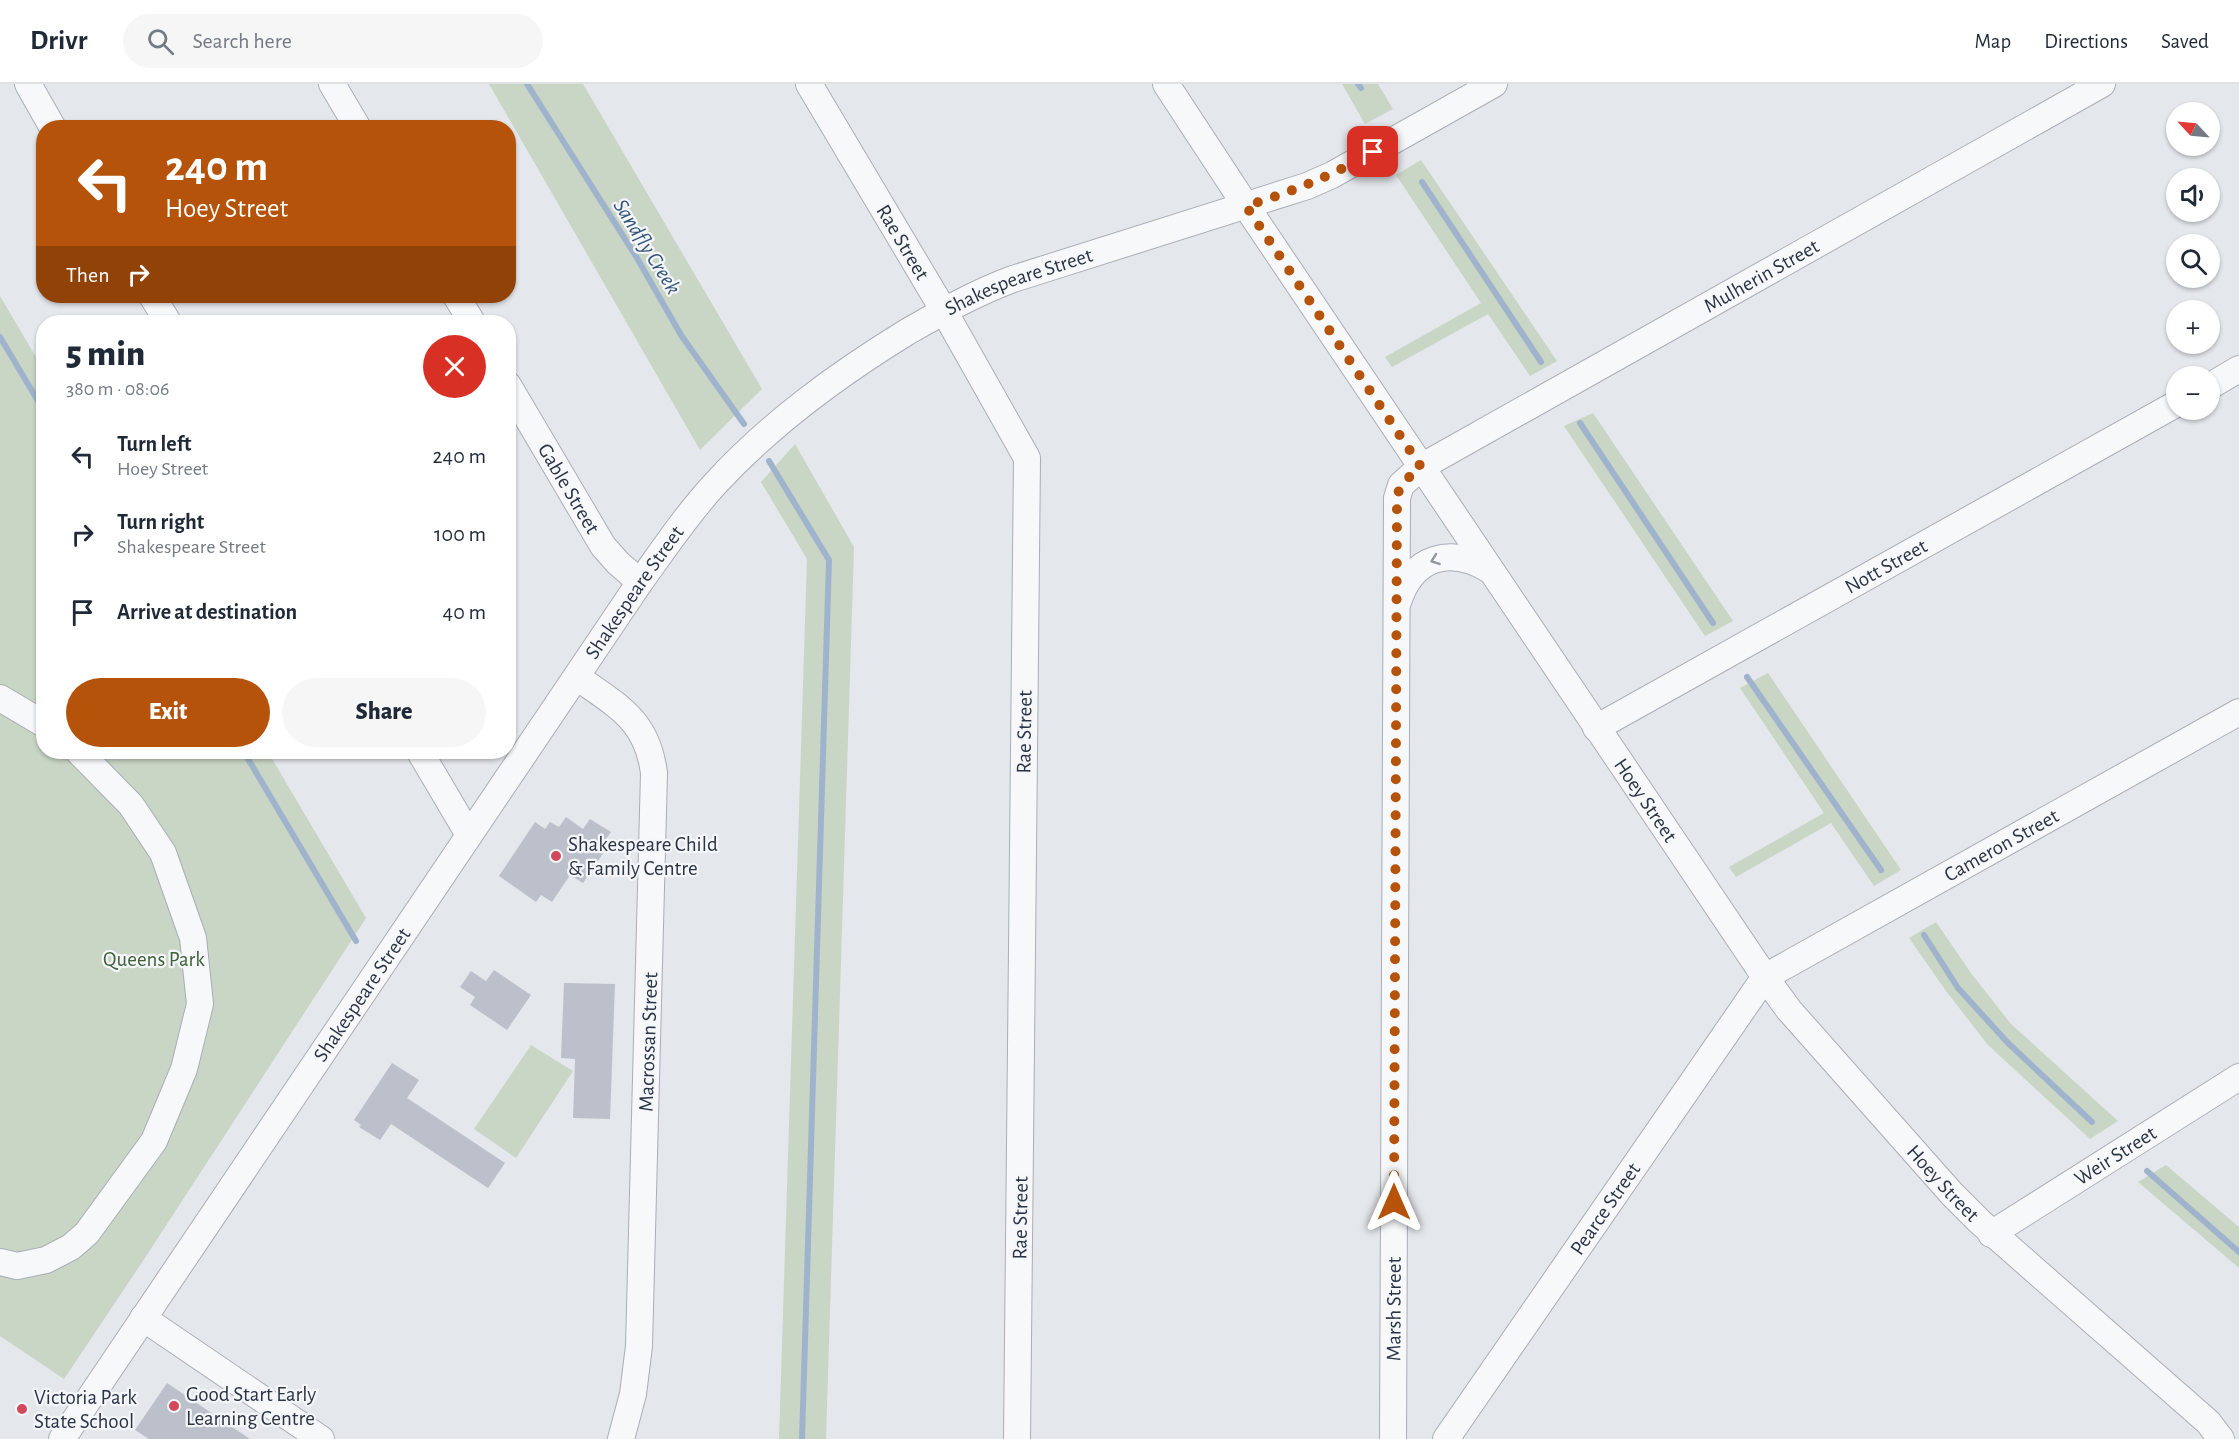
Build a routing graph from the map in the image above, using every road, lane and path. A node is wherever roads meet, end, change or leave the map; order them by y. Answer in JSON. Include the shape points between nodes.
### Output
{"nodes":[{"id":1,"x":28,"y":84,"type":"edge"},
{"id":2,"x":332,"y":84,"type":"edge"},
{"id":3,"x":809,"y":84,"type":"edge"},
{"id":4,"x":1166,"y":84,"type":"edge"},
{"id":5,"x":1494,"y":84,"type":"edge"},
{"id":6,"x":2102,"y":84,"type":"edge"},
{"id":7,"x":48,"y":120,"type":"edge"},
{"id":8,"x":353,"y":120,"type":"edge"},
{"id":9,"x":1246,"y":206,"type":"junction"},
{"id":10,"x":944,"y":311,"type":"junction"},
{"id":11,"x":2239,"y":369,"type":"edge"},
{"id":12,"x":2220,"y":380,"type":"edge"},
{"id":13,"x":516,"y":399,"type":"edge"},
{"id":14,"x":2166,"y":410,"type":"edge"},
{"id":15,"x":1421,"y":467,"type":"junction"},
{"id":16,"x":1490,"y":570,"type":"junction"},
{"id":17,"x":640,"y":582,"type":"junction"},
{"id":18,"x":1397,"y":610,"type":"junction"},
{"id":19,"x":576,"y":676,"type":"junction"},
{"id":20,"x":0,"y":698,"type":"edge"},
{"id":21,"x":2239,"y":712,"type":"edge"},
{"id":22,"x":36,"y":719,"type":"edge"},
{"id":23,"x":1596,"y":728,"type":"junction"},
{"id":24,"x":87,"y":759,"type":"edge"},
{"id":25,"x":424,"y":759,"type":"edge"},
{"id":26,"x":469,"y":835,"type":"junction"},
{"id":27,"x":1765,"y":977,"type":"junction"},
{"id":28,"x":2239,"y":1077,"type":"edge"},
{"id":29,"x":1991,"y":1234,"type":"junction"},
{"id":30,"x":0,"y":1262,"type":"edge"},
{"id":31,"x":143,"y":1318,"type":"junction"},
{"id":32,"x":62,"y":1439,"type":"edge"},
{"id":33,"x":321,"y":1439,"type":"edge"},
{"id":34,"x":621,"y":1439,"type":"edge"},
{"id":35,"x":1017,"y":1439,"type":"edge"},
{"id":36,"x":1393,"y":1439,"type":"edge"},
{"id":37,"x":1446,"y":1439,"type":"edge"},
{"id":38,"x":2221,"y":1439,"type":"edge"}],
"edges":[{"from":1,"to":7,"type":"street"},
{"from":2,"to":8,"type":"street"},
{"from":3,"to":10,"type":"street","name":"Rae Street"},
{"from":4,"to":9,"type":"street","name":"Hoey Street"},
{"from":5,"to":9,"type":"street","name":"Shakespeare Street","via":[[1332,175]]},
{"from":6,"to":15,"type":"street","name":"Mulherin Street"},
{"from":9,"to":10,"type":"street","name":"Shakespeare Street","via":[[1005,282]]},
{"from":9,"to":15,"type":"street","name":"Hoey Street"},
{"from":10,"to":17,"type":"street","name":"Shakespeare Street","via":[[849,369],[781,421],[739,459],[691,512]]},
{"from":10,"to":35,"type":"street","name":"Rae Street","via":[[1027,459]]},
{"from":11,"to":12,"type":"street"},
{"from":13,"to":17,"type":"street","name":"Gable Street","via":[[603,546]]},
{"from":14,"to":23,"type":"street","name":"Nott Street"},
{"from":15,"to":16,"type":"street","name":"Hoey Street"},
{"from":15,"to":18,"type":"street","name":"Marsh Street","via":[[1403,483],[1398,494]]},
{"from":16,"to":18,"type":"street","one_way":true,"via":[[1459,557],[1434,559],[1412,577],[1400,596]]},
{"from":16,"to":23,"type":"street","name":"Hoey Street"},
{"from":17,"to":19,"type":"street","name":"Shakespeare Street"},
{"from":18,"to":36,"type":"street","name":"Marsh Street"},
{"from":19,"to":26,"type":"street","name":"Shakespeare Street"},
{"from":19,"to":34,"type":"street","name":"Macrossan Street","via":[[638,726],[648,744],[654,773],[639,1346],[633,1394]]},
{"from":20,"to":22,"type":"street"},
{"from":21,"to":27,"type":"street","name":"Cameron Street"},
{"from":23,"to":27,"type":"street","name":"Hoey Street"},
{"from":24,"to":30,"type":"street","via":[[131,805],[163,853],[194,938],[200,1004],[184,1069],[154,1140],[87,1233],[46,1260],[17,1266]]},
{"from":25,"to":26,"type":"street"},
{"from":26,"to":31,"type":"street","name":"Shakespeare Street"},
{"from":27,"to":29,"type":"street","name":"Hoey Street","via":[[1798,1020]]},
{"from":27,"to":37,"type":"street","name":"Pearce Street"},
{"from":28,"to":29,"type":"street","name":"Weir Street"},
{"from":29,"to":38,"type":"street","name":"Hoey Street","via":[[2208,1422]]},
{"from":31,"to":32,"type":"street","name":"Shakespeare Street"},
{"from":31,"to":33,"type":"street"}]}
